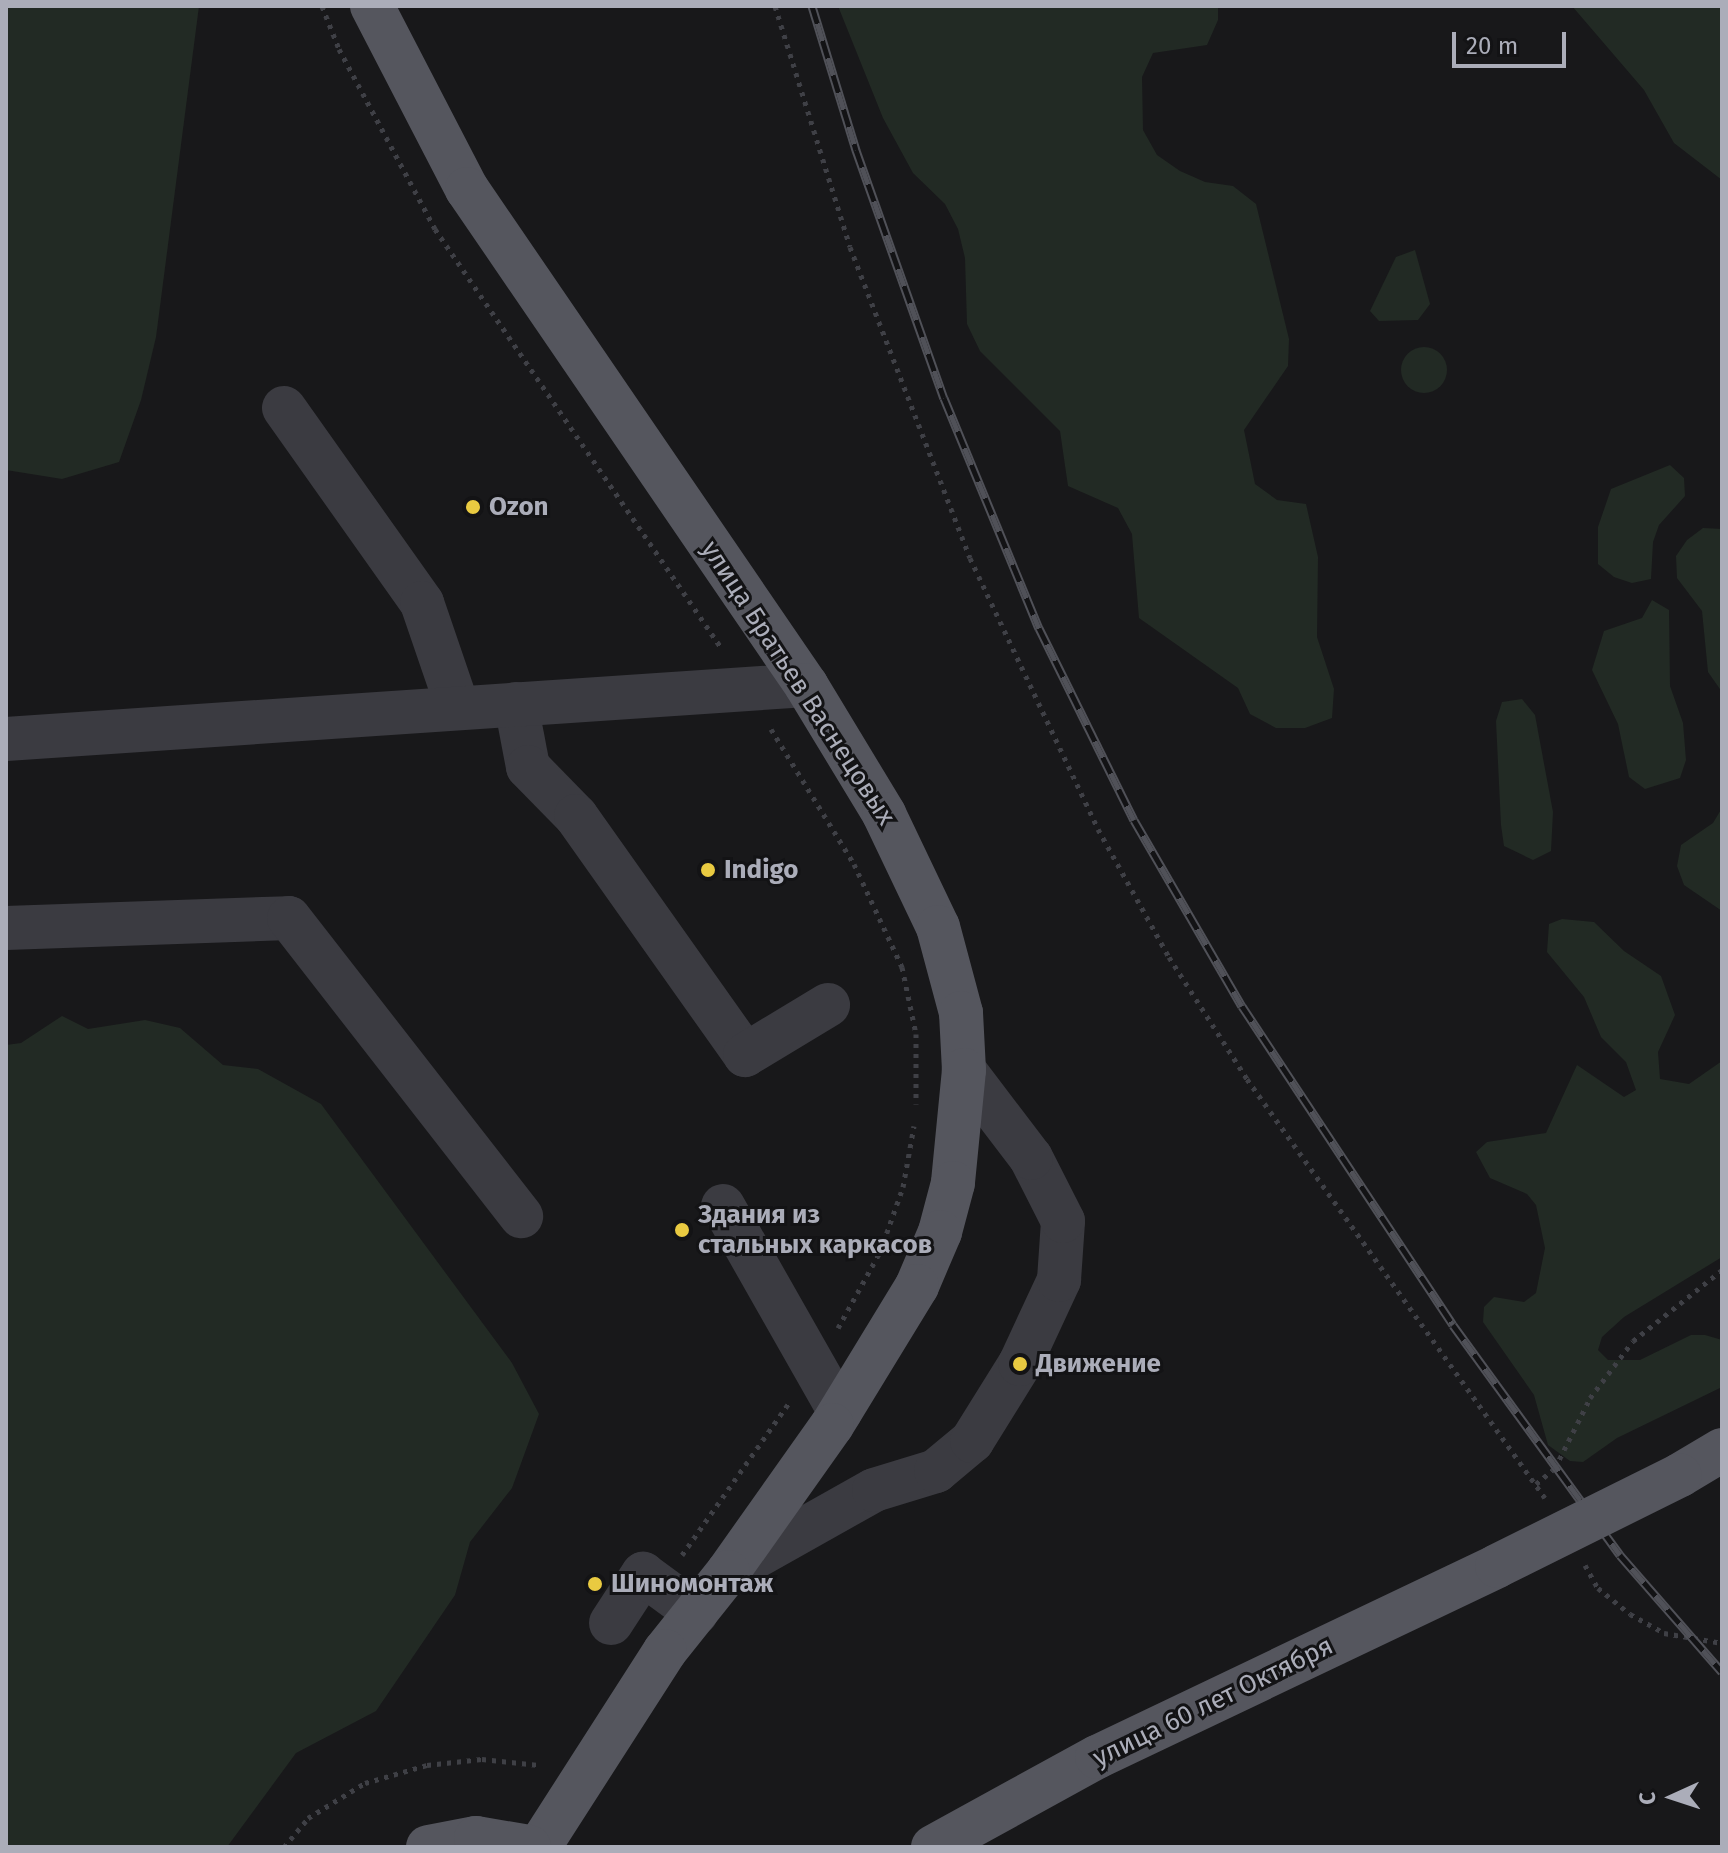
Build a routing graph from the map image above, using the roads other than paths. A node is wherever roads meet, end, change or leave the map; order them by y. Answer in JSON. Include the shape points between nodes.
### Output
{"nodes":[{"id":1,"x":372,"y":6,"type":"edge"},
{"id":2,"x":284,"y":408,"type":"dead end"},
{"id":3,"x":806,"y":685,"type":"junction"},
{"id":4,"x":516,"y":704,"type":"junction"},
{"id":5,"x":458,"y":708,"type":"junction"},
{"id":6,"x":6,"y":739,"type":"edge"},
{"id":7,"x":6,"y":928,"type":"edge"},
{"id":8,"x":828,"y":1005,"type":"dead end"},
{"id":9,"x":964,"y":1070,"type":"junction"},
{"id":10,"x":723,"y":1206,"type":"dead end"},
{"id":11,"x":521,"y":1216,"type":"dead end"},
{"id":12,"x":840,"y":1412,"type":"junction"},
{"id":13,"x":1722,"y":1450,"type":"edge"},
{"id":14,"x":728,"y":1572,"type":"junction"},
{"id":15,"x":696,"y":1613,"type":"junction"},
{"id":16,"x":611,"y":1623,"type":"dead end"},
{"id":17,"x":428,"y":1847,"type":"edge"},
{"id":18,"x":529,"y":1847,"type":"edge"},
{"id":19,"x":539,"y":1847,"type":"edge"},
{"id":20,"x":933,"y":1847,"type":"edge"}],
"edges":[{"from":1,"to":3,"type":"main road","name":"улица Братьев Васнецовых","via":[[467,189]]},
{"from":2,"to":5,"type":"street","via":[[422,603]]},
{"from":3,"to":4,"type":"street"},
{"from":3,"to":9,"type":"main road","name":"улица Братьев Васнецовых","via":[[884,814],[938,927],[961,1013]]},
{"from":4,"to":5,"type":"street"},
{"from":4,"to":8,"type":"street","via":[[528,767],[576,816],[745,1055]]},
{"from":5,"to":6,"type":"street"},
{"from":7,"to":11,"type":"street","via":[[289,918]]},
{"from":9,"to":12,"type":"main road","name":"улица Братьев Васнецовых","via":[[957,1157],[940,1232],[917,1286]]},
{"from":9,"to":14,"type":"street","via":[[1031,1158],[1063,1221],[1059,1280],[1027,1350],[972,1441],[936,1471],[874,1490]]},
{"from":10,"to":12,"type":"street"},
{"from":12,"to":14,"type":"main road","name":"улица Братьев Васнецовых"},
{"from":13,"to":20,"type":"main road","name":"улица 60 лет Октября","bridge":true,"via":[[1497,1566],[1097,1757]]},
{"from":14,"to":15,"type":"main road","name":"улица Братьев Васнецовых"},
{"from":15,"to":16,"type":"street","via":[[643,1574]]},
{"from":15,"to":19,"type":"main road","name":"улица Братьев Васнецовых","via":[[665,1651]]},
{"from":17,"to":18,"type":"main road","via":[[476,1838]]}]}
